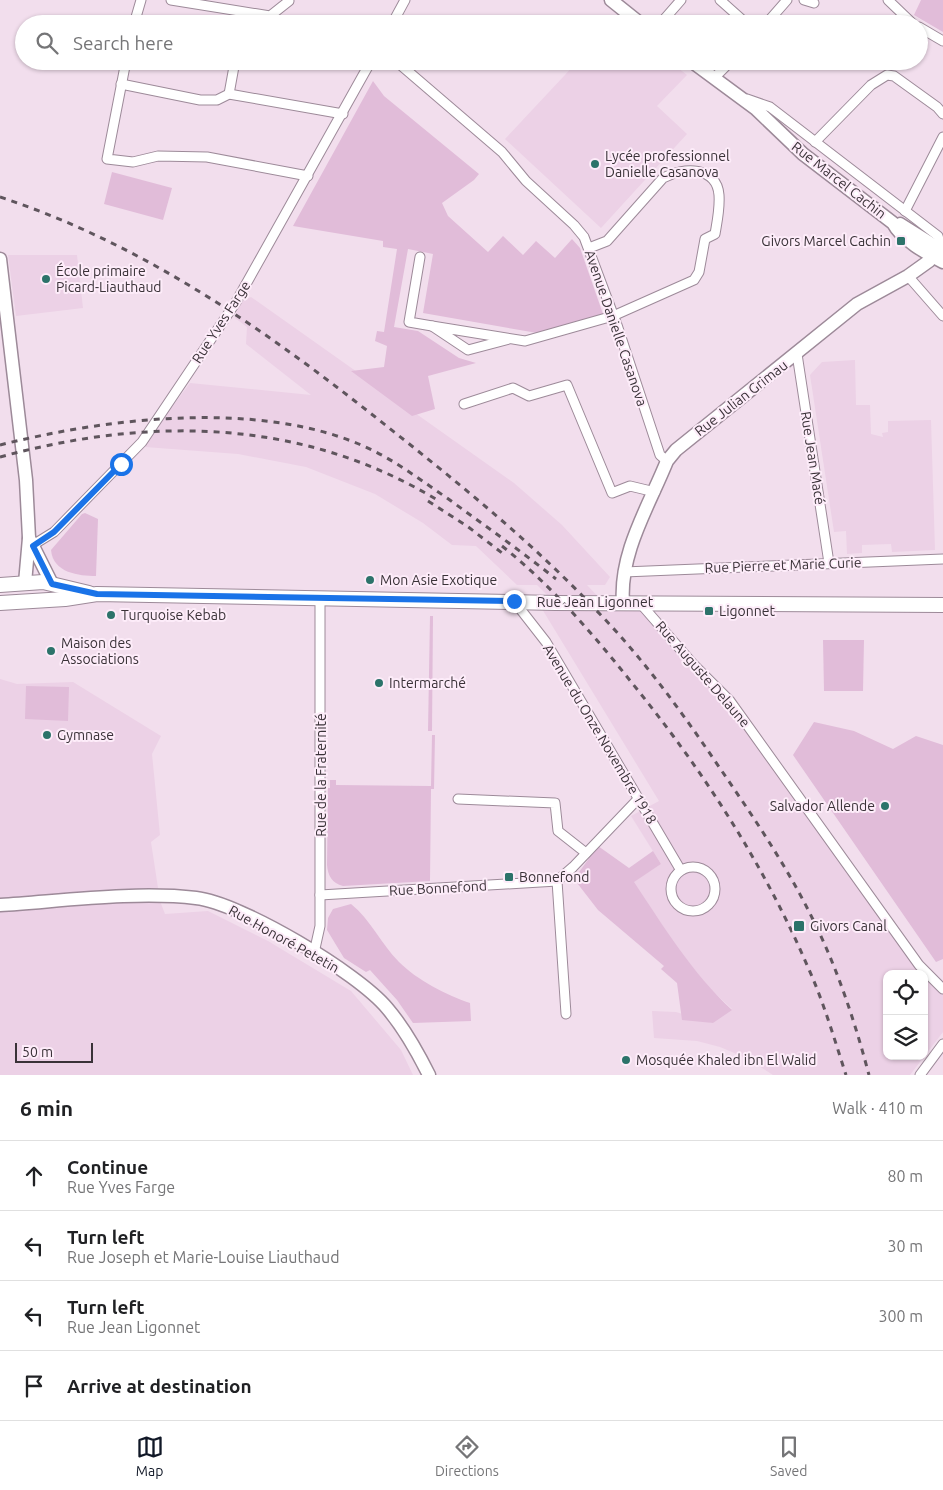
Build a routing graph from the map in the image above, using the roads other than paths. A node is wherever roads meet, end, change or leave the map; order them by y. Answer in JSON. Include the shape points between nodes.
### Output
{"nodes":[{"id":1,"x":141,"y":0,"type":"edge"},
{"id":2,"x":171,"y":0,"type":"edge"},
{"id":3,"x":405,"y":0,"type":"edge"},
{"id":4,"x":611,"y":0,"type":"edge"},
{"id":5,"x":681,"y":0,"type":"edge"},
{"id":6,"x":720,"y":0,"type":"edge"},
{"id":7,"x":787,"y":0,"type":"edge"},
{"id":8,"x":804,"y":0,"type":"edge"},
{"id":9,"x":888,"y":0,"type":"edge"},
{"id":10,"x":289,"y":1,"type":"dead end"},
{"id":11,"x":814,"y":3,"type":"dead end"},
{"id":12,"x":137,"y":15,"type":"edge"},
{"id":13,"x":246,"y":15,"type":"edge"},
{"id":14,"x":276,"y":15,"type":"edge"},
{"id":15,"x":397,"y":15,"type":"edge"},
{"id":16,"x":630,"y":15,"type":"edge"},
{"id":17,"x":668,"y":15,"type":"edge"},
{"id":18,"x":737,"y":15,"type":"edge"},
{"id":19,"x":774,"y":15,"type":"edge"},
{"id":20,"x":904,"y":15,"type":"edge"},
{"id":21,"x":928,"y":32,"type":"edge"},
{"id":22,"x":943,"y":41,"type":"edge"},
{"id":23,"x":124,"y":70,"type":"edge"},
{"id":24,"x":233,"y":70,"type":"edge"},
{"id":25,"x":366,"y":70,"type":"edge"},
{"id":26,"x":406,"y":70,"type":"edge"},
{"id":27,"x":703,"y":70,"type":"edge"},
{"id":28,"x":722,"y":70,"type":"edge"},
{"id":29,"x":714,"y":78,"type":"junction"},
{"id":30,"x":121,"y":84,"type":"junction"},
{"id":31,"x":229,"y":94,"type":"junction"},
{"id":32,"x":742,"y":97,"type":"junction"},
{"id":33,"x":343,"y":114,"type":"junction"},
{"id":34,"x":943,"y":114,"type":"edge"},
{"id":35,"x":943,"y":137,"type":"edge"},
{"id":36,"x":815,"y":142,"type":"junction"},
{"id":37,"x":308,"y":176,"type":"junction"},
{"id":38,"x":905,"y":211,"type":"junction"},
{"id":39,"x":588,"y":248,"type":"junction"},
{"id":40,"x":939,"y":254,"type":"edge"},
{"id":41,"x":420,"y":257,"type":"dead end"},
{"id":42,"x":0,"y":259,"type":"edge"},
{"id":43,"x":908,"y":276,"type":"junction"},
{"id":44,"x":3,"y":306,"type":"edge"},
{"id":45,"x":613,"y":316,"type":"junction"},
{"id":46,"x":943,"y":316,"type":"edge"},
{"id":47,"x":432,"y":326,"type":"junction"},
{"id":48,"x":509,"y":339,"type":"junction"},
{"id":49,"x":797,"y":354,"type":"junction"},
{"id":50,"x":464,"y":404,"type":"dead end"},
{"id":51,"x":667,"y":461,"type":"junction"},
{"id":52,"x":655,"y":492,"type":"junction"},
{"id":53,"x":30,"y":544,"type":"junction"},
{"id":54,"x":943,"y":559,"type":"edge"},
{"id":55,"x":829,"y":563,"type":"junction"},
{"id":56,"x":624,"y":572,"type":"junction"},
{"id":57,"x":25,"y":583,"type":"junction"},
{"id":58,"x":0,"y":584,"type":"edge"},
{"id":59,"x":52,"y":584,"type":"junction"},
{"id":60,"x":97,"y":594,"type":"junction"},
{"id":61,"x":320,"y":597,"type":"junction"},
{"id":62,"x":39,"y":601,"type":"junction"},
{"id":63,"x":514,"y":601,"type":"junction"},
{"id":64,"x":0,"y":602,"type":"edge"},
{"id":65,"x":624,"y":602,"type":"junction"},
{"id":66,"x":640,"y":602,"type":"junction"},
{"id":67,"x":943,"y":605,"type":"edge"},
{"id":68,"x":458,"y":799,"type":"dead end"},
{"id":69,"x":638,"y":799,"type":"junction"},
{"id":70,"x":586,"y":853,"type":"junction"},
{"id":71,"x":680,"y":869,"type":"junction"},
{"id":72,"x":557,"y":881,"type":"junction"},
{"id":73,"x":320,"y":895,"type":"junction"},
{"id":74,"x":0,"y":905,"type":"edge"},
{"id":75,"x":314,"y":952,"type":"junction"},
{"id":76,"x":943,"y":989,"type":"edge"},
{"id":77,"x":566,"y":1014,"type":"dead end"},
{"id":78,"x":943,"y":1044,"type":"edge"},
{"id":79,"x":429,"y":1075,"type":"edge"},
{"id":80,"x":920,"y":1075,"type":"edge"}],
"edges":[{"from":1,"to":12,"type":"street"},
{"from":2,"to":13,"type":"street"},
{"from":3,"to":15,"type":"street"},
{"from":4,"to":16,"type":"street"},
{"from":5,"to":17,"type":"street"},
{"from":6,"to":18,"type":"street"},
{"from":7,"to":19,"type":"street"},
{"from":8,"to":11,"type":"street"},
{"from":9,"to":20,"type":"street"},
{"from":10,"to":14,"type":"street"},
{"from":21,"to":22,"type":"street"},
{"from":23,"to":30,"type":"street"},
{"from":24,"to":31,"type":"street"},
{"from":25,"to":33,"type":"street","name":"Rue Yves Farge"},
{"from":26,"to":39,"type":"street","name":"Avenue Danielle Casanova","via":[[502,152],[526,181],[574,224]]},
{"from":27,"to":29,"type":"street","name":"Rue Marcel Cachin"},
{"from":28,"to":29,"type":"street"},
{"from":29,"to":32,"type":"street","name":"Rue Marcel Cachin"},
{"from":30,"to":31,"type":"street","via":[[200,100],[217,100]]},
{"from":30,"to":37,"type":"street","via":[[107,159],[133,162],[158,156],[207,156]]},
{"from":31,"to":33,"type":"street"},
{"from":32,"to":36,"type":"street","name":"Rue Marcel Cachin","via":[[770,107]]},
{"from":32,"to":40,"type":"street","name":"Rue Marcel Cachin","via":[[803,154]]},
{"from":33,"to":37,"type":"street","name":"Rue Yves Farge"},
{"from":34,"to":36,"type":"street","name":"Rue Marcel Cachin","via":[[894,76],[887,75],[871,85]]},
{"from":35,"to":38,"type":"street","name":"Rue Marcel Cachin"},
{"from":36,"to":38,"type":"street","name":"Rue Marcel Cachin"},
{"from":37,"to":53,"type":"street","name":"Rue Yves Farge","via":[[236,302],[142,442],[54,532]]},
{"from":38,"to":40,"type":"street","name":"Rue Marcel Cachin","via":[[938,236]]},
{"from":39,"to":45,"type":"street","name":"Avenue Danielle Casanova"},
{"from":39,"to":45,"type":"street","via":[[607,241],[664,178],[673,173],[694,170],[706,173],[719,193],[715,234],[705,239],[699,272],[694,280]]},
{"from":40,"to":43,"type":"street","name":"Rue Julian Grimau"},
{"from":41,"to":47,"type":"street","via":[[409,322]]},
{"from":42,"to":44,"type":"street"},
{"from":43,"to":46,"type":"street"},
{"from":43,"to":49,"type":"street","name":"Rue Julian Grimau","via":[[857,304]]},
{"from":44,"to":53,"type":"street","via":[[26,480]]},
{"from":45,"to":48,"type":"street","via":[[525,342]]},
{"from":45,"to":51,"type":"street","name":"Avenue Danielle Casanova","via":[[660,455]]},
{"from":47,"to":48,"type":"street"},
{"from":47,"to":48,"type":"street","via":[[468,350]]},
{"from":49,"to":51,"type":"street","name":"Rue Julian Grimau","via":[[676,450]]},
{"from":49,"to":55,"type":"street","name":"Rue Jean Macé"},
{"from":50,"to":52,"type":"street","via":[[513,388],[529,396],[567,385],[612,493],[630,486]]},
{"from":51,"to":52,"type":"street","name":"Rue Julian Grimau"},
{"from":52,"to":56,"type":"street","name":"Rue Julian Grimau"},
{"from":53,"to":57,"type":"street"},
{"from":53,"to":59,"type":"street"},
{"from":54,"to":55,"type":"street","name":"Rue Pierre et Marie Curie"},
{"from":55,"to":56,"type":"street","name":"Rue Pierre et Marie Curie"},
{"from":56,"to":65,"type":"street","name":"Rue Julian Grimau"},
{"from":57,"to":58,"type":"main road","name":"Rue Jean Ligonnet"},
{"from":57,"to":59,"type":"main road","name":"Rue Jean Ligonnet"},
{"from":57,"to":62,"type":"main road"},
{"from":59,"to":60,"type":"main road","name":"Rue Jean Ligonnet"},
{"from":59,"to":62,"type":"main road"},
{"from":60,"to":61,"type":"main road","name":"Rue Jean Ligonnet"},
{"from":60,"to":62,"type":"main road","name":"Rue Jean Ligonnet"},
{"from":61,"to":63,"type":"main road","name":"Rue Jean Ligonnet"},
{"from":61,"to":73,"type":"street","name":"Rue de la Fraternité"},
{"from":62,"to":64,"type":"main road","name":"Rue Jean Ligonnet"},
{"from":63,"to":65,"type":"main road","name":"Rue Jean Ligonnet"},
{"from":63,"to":69,"type":"street","name":"Avenue du Onze Novembre 1918","via":[[546,642]]},
{"from":65,"to":66,"type":"main road","name":"Rue Jean Ligonnet"},
{"from":66,"to":67,"type":"main road","name":"Rue Jean Ligonnet"},
{"from":66,"to":76,"type":"street","name":"Rue Auguste Delaune","via":[[730,701],[919,966]]},
{"from":68,"to":70,"type":"street","via":[[555,803],[558,831]]},
{"from":69,"to":70,"type":"street"},
{"from":69,"to":71,"type":"street","name":"Avenue du Onze Novembre 1918"},
{"from":70,"to":72,"type":"street"},
{"from":71,"to":71,"type":"street","via":[[671,882],[672,898],[682,909],[698,911],[711,902],[716,888],[710,873],[696,866]]},
{"from":72,"to":73,"type":"street","name":"Rue Bonnefond"},
{"from":72,"to":77,"type":"street"},
{"from":73,"to":75,"type":"street","name":"Rue de la Fraternité","via":[[320,926]]},
{"from":74,"to":75,"type":"street","name":"Rue Honoré Petetin","via":[[166,896],[198,898],[229,906]]},
{"from":75,"to":79,"type":"street","name":"Rue Honoré Petetin","via":[[363,984],[386,1007],[410,1038]]},
{"from":78,"to":80,"type":"street"}]}
